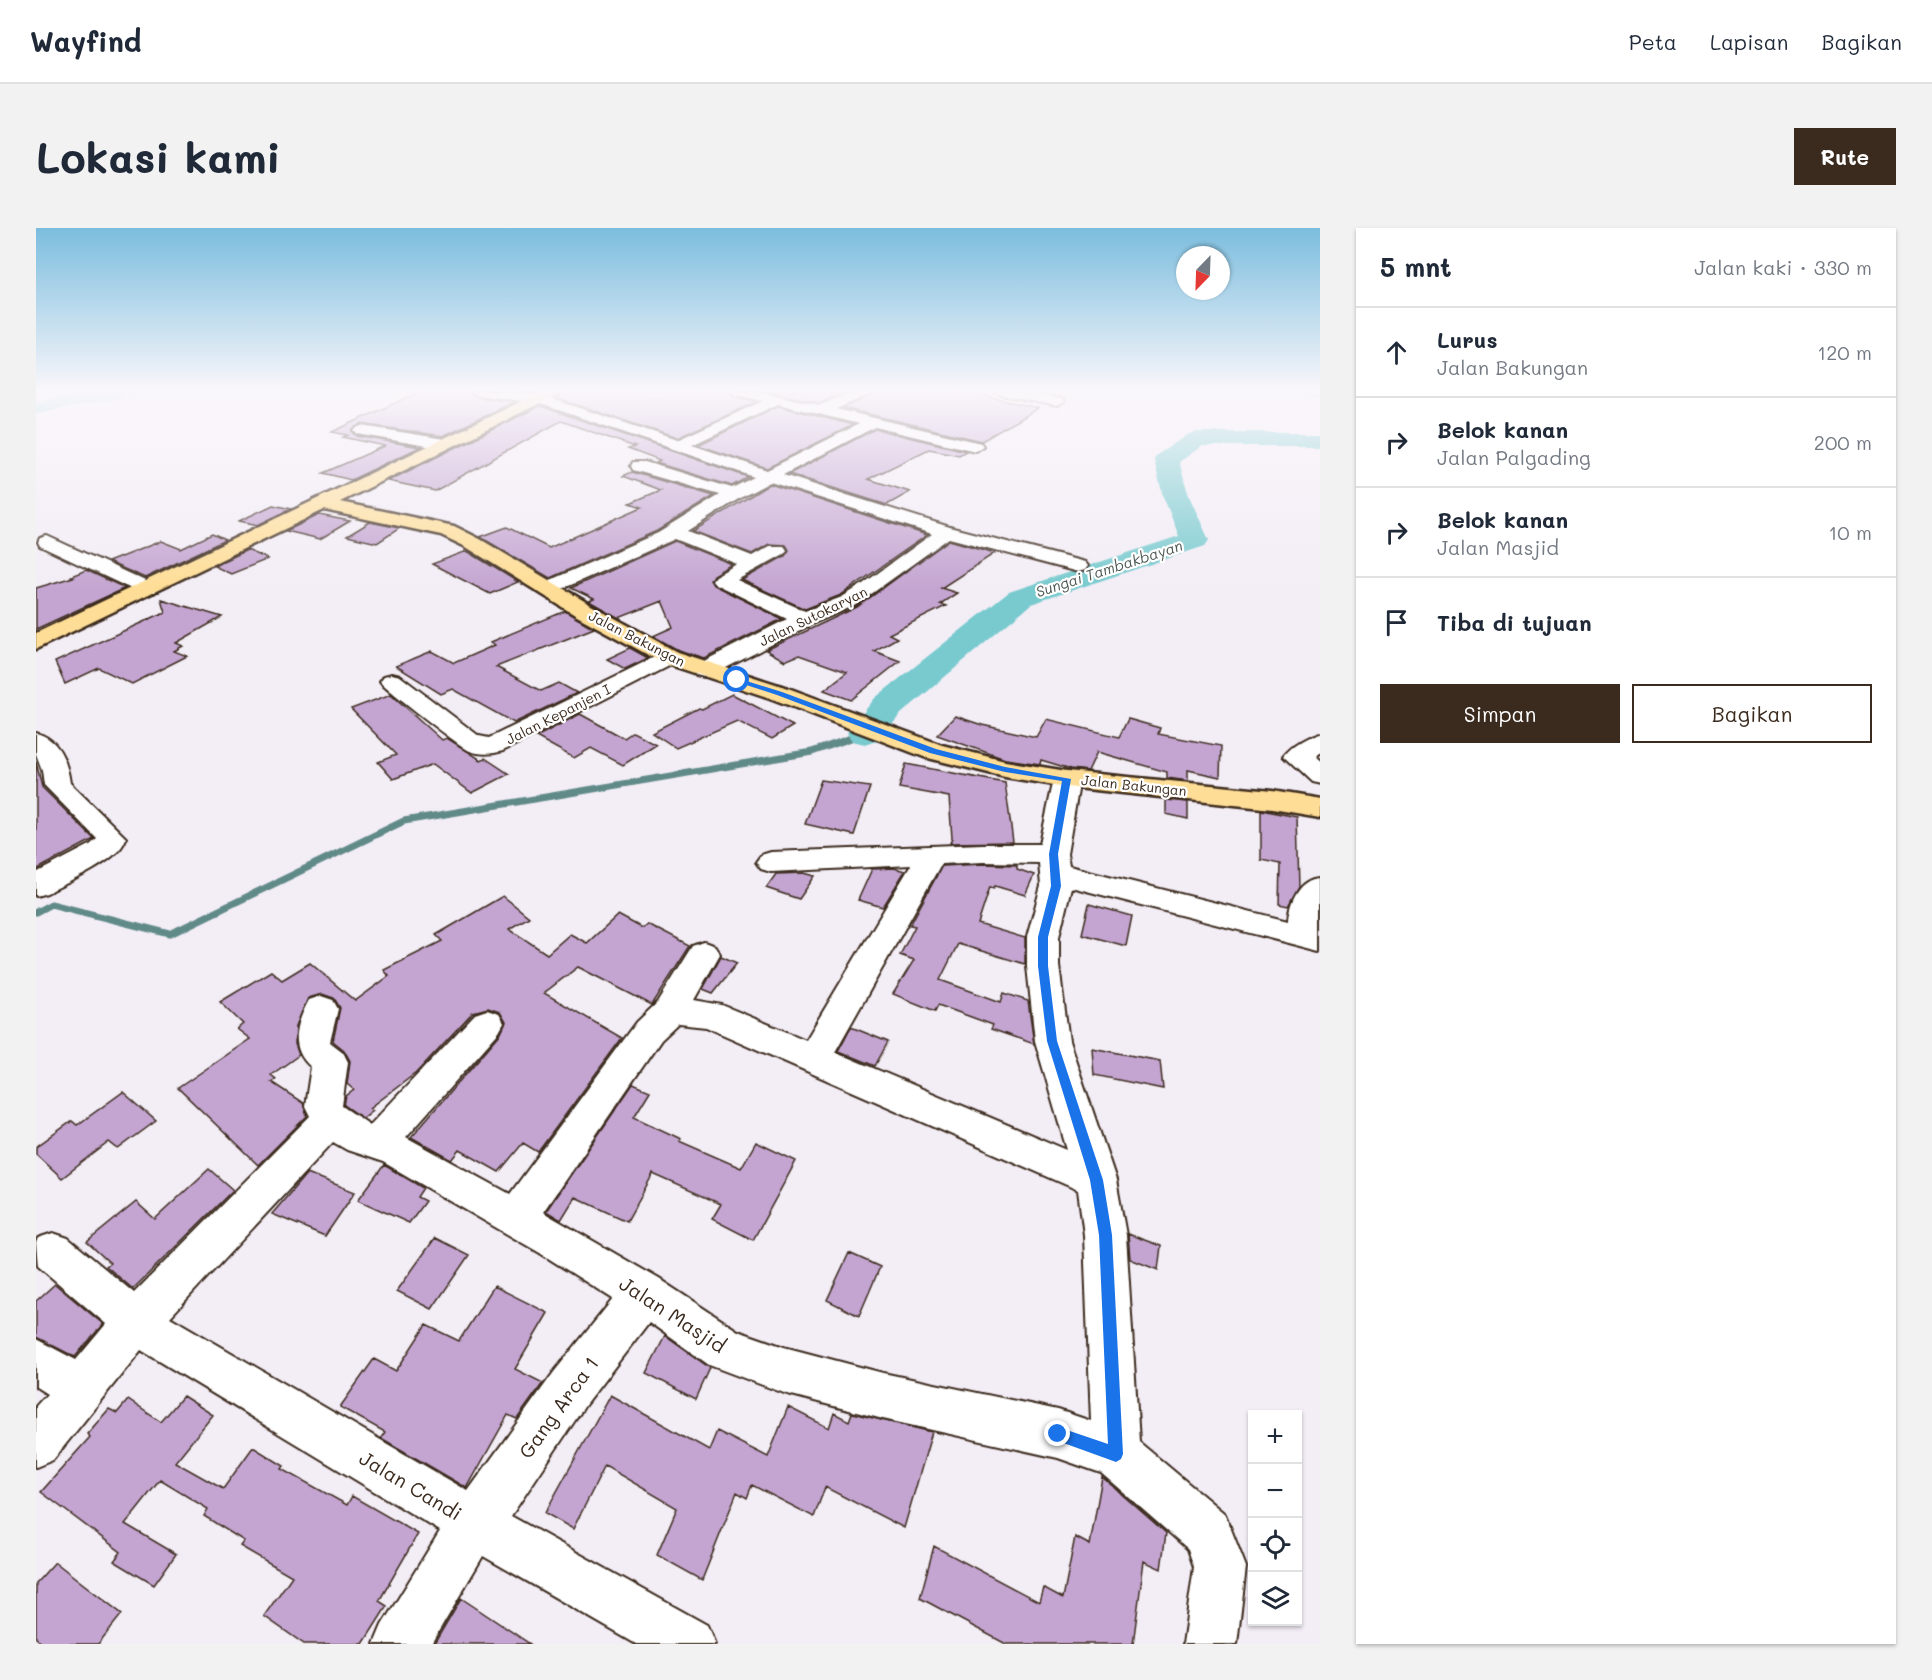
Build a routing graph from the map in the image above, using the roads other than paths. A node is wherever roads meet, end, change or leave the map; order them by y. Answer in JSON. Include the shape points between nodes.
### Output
{"nodes":[{"id":1,"x":419,"y":457,"type":"edge"},
{"id":2,"x":710,"y":457,"type":"edge"},
{"id":3,"x":803,"y":457,"type":"edge"},
{"id":4,"x":639,"y":466,"type":"dead end"},
{"id":5,"x":767,"y":476,"type":"junction"},
{"id":6,"x":734,"y":494,"type":"junction"},
{"id":7,"x":324,"y":504,"type":"junction"},
{"id":8,"x":675,"y":532,"type":"junction"},
{"id":9,"x":946,"y":532,"type":"junction"},
{"id":10,"x":47,"y":542,"type":"dead end"},
{"id":11,"x":777,"y":550,"type":"dead end"},
{"id":12,"x":752,"y":563,"type":"junction"},
{"id":13,"x":1078,"y":566,"type":"dead end"},
{"id":14,"x":548,"y":588,"type":"junction"},
{"id":15,"x":147,"y":589,"type":"junction"},
{"id":16,"x":804,"y":620,"type":"junction"},
{"id":17,"x":36,"y":642,"type":"edge"},
{"id":18,"x":669,"y":657,"type":"junction"},
{"id":19,"x":704,"y":670,"type":"junction"},
{"id":20,"x":392,"y":681,"type":"dead end"},
{"id":21,"x":36,"y":741,"type":"edge"},
{"id":22,"x":1320,"y":741,"type":"edge"},
{"id":23,"x":1320,"y":777,"type":"edge"},
{"id":24,"x":1066,"y":779,"type":"junction"},
{"id":25,"x":1320,"y":808,"type":"edge"},
{"id":26,"x":932,"y":855,"type":"junction"},
{"id":27,"x":771,"y":862,"type":"dead end"},
{"id":28,"x":1055,"y":864,"type":"junction"},
{"id":29,"x":36,"y":886,"type":"edge"},
{"id":30,"x":1318,"y":886,"type":"dead end"},
{"id":31,"x":1312,"y":938,"type":"edge"},
{"id":32,"x":704,"y":954,"type":"dead end"},
{"id":33,"x":321,"y":1009,"type":"dead end"},
{"id":34,"x":669,"y":1011,"type":"junction"},
{"id":35,"x":487,"y":1023,"type":"dead end"},
{"id":36,"x":813,"y":1059,"type":"junction"},
{"id":37,"x":330,"y":1119,"type":"junction"},
{"id":38,"x":378,"y":1142,"type":"junction"},
{"id":39,"x":1096,"y":1180,"type":"junction"},
{"id":40,"x":516,"y":1218,"type":"junction"},
{"id":41,"x":53,"y":1252,"type":"dead end"},
{"id":42,"x":644,"y":1294,"type":"junction"},
{"id":43,"x":136,"y":1322,"type":"junction"},
{"id":44,"x":36,"y":1362,"type":"edge"},
{"id":45,"x":82,"y":1389,"type":"junction"},
{"id":46,"x":36,"y":1443,"type":"edge"},
{"id":47,"x":1116,"y":1454,"type":"junction"},
{"id":48,"x":476,"y":1524,"type":"junction"},
{"id":49,"x":401,"y":1644,"type":"edge"},
{"id":50,"x":688,"y":1644,"type":"edge"},
{"id":51,"x":1210,"y":1644,"type":"edge"}],
"edges":[{"from":1,"to":7,"type":"main road"},
{"from":2,"to":5,"type":"street"},
{"from":3,"to":5,"type":"street"},
{"from":4,"to":6,"type":"street"},
{"from":5,"to":6,"type":"street"},
{"from":5,"to":9,"type":"street"},
{"from":6,"to":8,"type":"street"},
{"from":7,"to":14,"type":"main road","name":"Jalan Bakungan","via":[[447,530]]},
{"from":7,"to":15,"type":"main road"},
{"from":8,"to":12,"type":"street"},
{"from":8,"to":14,"type":"street"},
{"from":9,"to":13,"type":"street"},
{"from":9,"to":16,"type":"street","name":"Jalan Sutokaryan","via":[[867,590]]},
{"from":10,"to":15,"type":"street"},
{"from":11,"to":12,"type":"street"},
{"from":12,"to":16,"type":"street","via":[[722,580]]},
{"from":14,"to":18,"type":"main road","name":"Jalan Bakungan"},
{"from":15,"to":17,"type":"main road"},
{"from":16,"to":19,"type":"street","name":"Jalan Sutokaryan"},
{"from":18,"to":19,"type":"main road","name":"Jalan Bakungan"},
{"from":18,"to":20,"type":"street","name":"Jalan Kepanjen I","via":[[494,746],[479,746],[470,741]]},
{"from":19,"to":24,"type":"main road","name":"Jalan Bakungan","via":[[779,693],[900,740],[1005,770]]},
{"from":21,"to":29,"type":"street","via":[[48,751],[57,785],[112,838],[100,852]]},
{"from":22,"to":23,"type":"street","via":[[1296,756]]},
{"from":24,"to":25,"type":"main road","name":"Jalan Bakungan"},
{"from":24,"to":28,"type":"street"},
{"from":26,"to":27,"type":"street"},
{"from":26,"to":28,"type":"street","via":[[983,853]]},
{"from":26,"to":36,"type":"street"},
{"from":28,"to":31,"type":"street"},
{"from":28,"to":39,"type":"street","via":[[1056,886],[1043,937],[1052,1041]]},
{"from":30,"to":31,"type":"street","via":[[1306,900],[1303,919]]},
{"from":32,"to":34,"type":"street"},
{"from":33,"to":37,"type":"street","via":[[313,1042],[314,1049],[330,1062],[323,1106]]},
{"from":34,"to":36,"type":"street","via":[[710,1014]]},
{"from":34,"to":40,"type":"street","via":[[649,1031]]},
{"from":35,"to":38,"type":"street"},
{"from":36,"to":39,"type":"street"},
{"from":37,"to":38,"type":"street","name":"Jalan Masjid","via":[[360,1139]]},
{"from":37,"to":43,"type":"street"},
{"from":38,"to":40,"type":"street","name":"Jalan Masjid"},
{"from":39,"to":47,"type":"street","via":[[1106,1235]]},
{"from":40,"to":42,"type":"street","name":"Jalan Masjid"},
{"from":41,"to":43,"type":"street","name":"Jalan Candi"},
{"from":42,"to":47,"type":"street","name":"Jalan Masjid","via":[[724,1349],[784,1370],[894,1399],[1058,1434]]},
{"from":42,"to":48,"type":"street","name":"Gang Arca 1","via":[[570,1388]]},
{"from":43,"to":45,"type":"street"},
{"from":43,"to":48,"type":"street","name":"Jalan Candi"},
{"from":44,"to":45,"type":"street"},
{"from":45,"to":46,"type":"street"},
{"from":47,"to":51,"type":"street","via":[[1207,1533],[1220,1568]]},
{"from":48,"to":49,"type":"street","name":"Gang Arca 1"},
{"from":48,"to":50,"type":"street","name":"Jalan Candi"}]}
